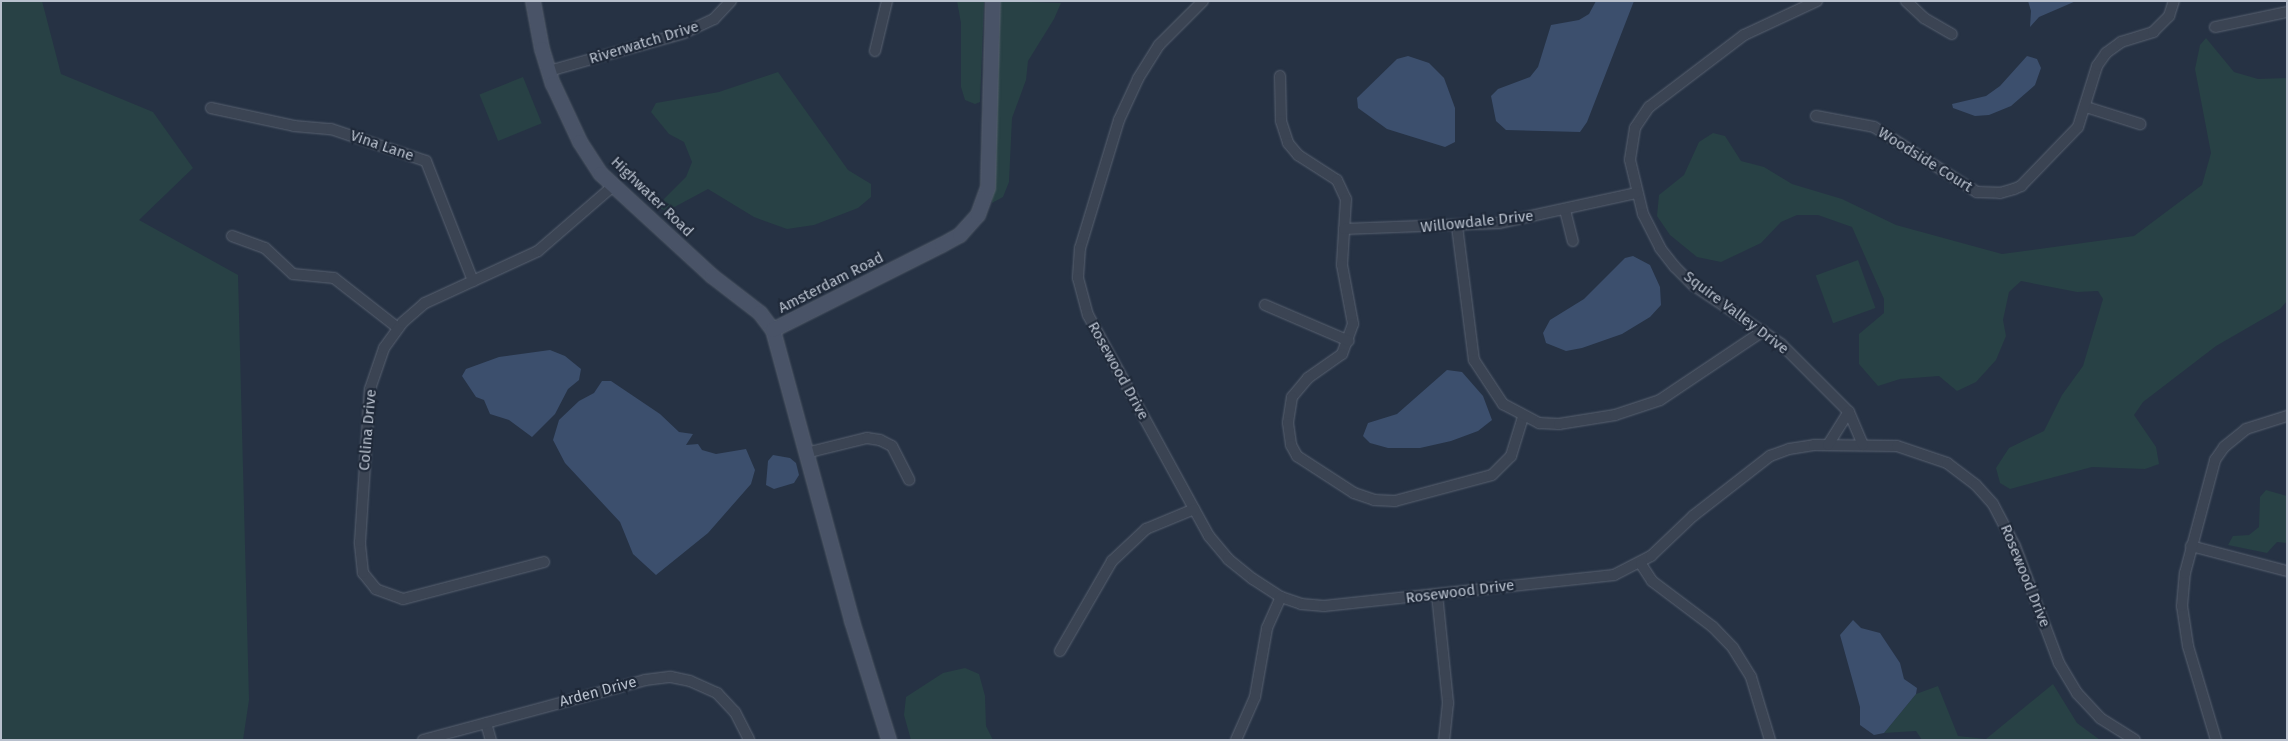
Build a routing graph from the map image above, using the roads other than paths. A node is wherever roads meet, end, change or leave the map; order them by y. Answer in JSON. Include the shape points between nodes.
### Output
{"nodes":[{"id":1,"x":533,"y":1,"type":"edge"},
{"id":2,"x":731,"y":1,"type":"edge"},
{"id":3,"x":887,"y":1,"type":"edge"},
{"id":4,"x":993,"y":1,"type":"edge"},
{"id":5,"x":1203,"y":1,"type":"edge"},
{"id":6,"x":1817,"y":1,"type":"edge"},
{"id":7,"x":1906,"y":1,"type":"edge"},
{"id":8,"x":2174,"y":1,"type":"edge"},
{"id":9,"x":2287,"y":12,"type":"edge"},
{"id":10,"x":2215,"y":27,"type":"dead end"},
{"id":11,"x":1952,"y":34,"type":"dead end"},
{"id":12,"x":875,"y":52,"type":"dead end"},
{"id":13,"x":549,"y":71,"type":"junction"},
{"id":14,"x":1280,"y":76,"type":"dead end"},
{"id":15,"x":2086,"y":107,"type":"junction"},
{"id":16,"x":211,"y":108,"type":"dead end"},
{"id":17,"x":1816,"y":116,"type":"dead end"},
{"id":18,"x":2140,"y":124,"type":"dead end"},
{"id":19,"x":613,"y":186,"type":"junction"},
{"id":20,"x":1637,"y":193,"type":"junction"},
{"id":21,"x":1565,"y":210,"type":"junction"},
{"id":22,"x":1457,"y":226,"type":"junction"},
{"id":23,"x":1344,"y":229,"type":"junction"},
{"id":24,"x":232,"y":236,"type":"dead end"},
{"id":25,"x":1573,"y":242,"type":"dead end"},
{"id":26,"x":473,"y":281,"type":"junction"},
{"id":27,"x":1265,"y":305,"type":"dead end"},
{"id":28,"x":398,"y":328,"type":"junction"},
{"id":29,"x":773,"y":330,"type":"junction"},
{"id":30,"x":1763,"y":331,"type":"junction"},
{"id":31,"x":1349,"y":341,"type":"junction"},
{"id":32,"x":1849,"y":412,"type":"junction"},
{"id":33,"x":2287,"y":416,"type":"edge"},
{"id":34,"x":1523,"y":417,"type":"junction"},
{"id":35,"x":1828,"y":445,"type":"junction"},
{"id":36,"x":1863,"y":445,"type":"junction"},
{"id":37,"x":806,"y":453,"type":"junction"},
{"id":38,"x":910,"y":480,"type":"dead end"},
{"id":39,"x":1194,"y":509,"type":"junction"},
{"id":40,"x":2191,"y":546,"type":"junction"},
{"id":41,"x":544,"y":562,"type":"dead end"},
{"id":42,"x":1641,"y":564,"type":"junction"},
{"id":43,"x":2287,"y":571,"type":"edge"},
{"id":44,"x":1437,"y":594,"type":"junction"},
{"id":45,"x":1281,"y":597,"type":"junction"},
{"id":46,"x":1060,"y":651,"type":"dead end"},
{"id":47,"x":486,"y":723,"type":"junction"},
{"id":48,"x":423,"y":740,"type":"edge"},
{"id":49,"x":491,"y":740,"type":"edge"},
{"id":50,"x":749,"y":740,"type":"edge"},
{"id":51,"x":889,"y":740,"type":"edge"},
{"id":52,"x":1236,"y":740,"type":"edge"},
{"id":53,"x":1444,"y":740,"type":"edge"},
{"id":54,"x":1770,"y":740,"type":"edge"},
{"id":55,"x":2135,"y":740,"type":"edge"},
{"id":56,"x":2216,"y":740,"type":"edge"}],
"edges":[{"from":1,"to":13,"type":"street","name":"Highwater Road"},
{"from":2,"to":13,"type":"street","name":"Riverwatch Drive","via":[[714,18],[684,33]]},
{"from":3,"to":12,"type":"street"},
{"from":4,"to":29,"type":"street","name":"Amsterdam Road","via":[[988,188],[978,215],[960,235]]},
{"from":5,"to":39,"type":"street","name":"Rosewood Drive","via":[[1159,45],[1138,79],[1119,120],[1077,264],[1082,302],[1088,315]]},
{"from":6,"to":20,"type":"street","name":"Squire Valley Drive","via":[[1744,35],[1649,107],[1635,128],[1630,148]]},
{"from":7,"to":11,"type":"street","via":[[1924,18]]},
{"from":8,"to":15,"type":"street","name":"Woodside Court","via":[[2170,16],[2153,32],[2121,42],[2106,53],[2097,66]]},
{"from":9,"to":10,"type":"street"},
{"from":13,"to":19,"type":"street","name":"Highwater Road","via":[[580,142]]},
{"from":14,"to":23,"type":"street","via":[[1285,136],[1298,155],[1331,174],[1342,188],[1346,199]]},
{"from":15,"to":17,"type":"street","name":"Woodside Court","via":[[2070,137],[2021,186],[1992,194],[1970,189],[1874,127]]},
{"from":15,"to":18,"type":"street"},
{"from":16,"to":26,"type":"street","name":"Vina Lane","via":[[294,126],[331,129],[426,161]]},
{"from":19,"to":26,"type":"street","name":"Colina Drive","via":[[538,251]]},
{"from":19,"to":29,"type":"street","name":"Highwater Road","via":[[712,276],[760,313]]},
{"from":20,"to":21,"type":"street","name":"Willowdale Drive"},
{"from":20,"to":30,"type":"street","name":"Squire Valley Drive","via":[[1652,232],[1675,266],[1693,285]]},
{"from":21,"to":22,"type":"street","name":"Willowdale Drive","via":[[1499,223]]},
{"from":21,"to":25,"type":"street"},
{"from":22,"to":23,"type":"street","name":"Willowdale Drive"},
{"from":22,"to":34,"type":"street","via":[[1474,360],[1494,395]]},
{"from":23,"to":31,"type":"street","via":[[1342,265],[1353,324]]},
{"from":24,"to":28,"type":"street","via":[[265,248],[293,274],[334,278]]},
{"from":26,"to":28,"type":"street","name":"Colina Drive","via":[[431,300]]},
{"from":27,"to":31,"type":"street"},
{"from":28,"to":41,"type":"street","name":"Colina Drive","via":[[384,348],[370,389],[360,542],[363,573],[376,590],[403,599]]},
{"from":29,"to":37,"type":"street","name":"Amsterdam Road"},
{"from":30,"to":32,"type":"street","name":"Squire Valley Drive","via":[[1781,344]]},
{"from":30,"to":34,"type":"street","via":[[1731,355],[1644,406],[1614,415],[1559,424],[1539,423]]},
{"from":31,"to":34,"type":"street","via":[[1342,354],[1294,391],[1289,404],[1288,423],[1291,445],[1297,456],[1354,493],[1374,500],[1395,501],[1492,475],[1511,456]]},
{"from":32,"to":35,"type":"street"},
{"from":32,"to":36,"type":"street","name":"Squire Valley Drive"},
{"from":33,"to":40,"type":"street","via":[[2246,429],[2224,447],[2209,474]]},
{"from":35,"to":36,"type":"street","name":"Rosewood Drive"},
{"from":35,"to":42,"type":"street","name":"Rosewood Drive","via":[[1800,446],[1770,456],[1693,516]]},
{"from":36,"to":55,"type":"street","name":"Rosewood Drive","via":[[1898,446],[1919,452],[1947,463],[1976,485],[2003,520],[2059,663],[2077,693],[2100,718]]},
{"from":37,"to":38,"type":"street","via":[[867,438],[880,440],[897,454]]},
{"from":37,"to":51,"type":"street","name":"Amsterdam Road"},
{"from":39,"to":45,"type":"street","name":"Rosewood Drive","via":[[1209,536],[1228,559]]},
{"from":39,"to":46,"type":"street","via":[[1146,530],[1112,561]]},
{"from":40,"to":43,"type":"street"},
{"from":40,"to":56,"type":"street","via":[[2184,582],[2184,620]]},
{"from":42,"to":44,"type":"street","name":"Rosewood Drive","via":[[1614,574]]},
{"from":42,"to":54,"type":"street","via":[[1652,581],[1713,627],[1733,648],[1751,678]]},
{"from":44,"to":45,"type":"street","name":"Rosewood Drive","via":[[1324,606],[1301,604]]},
{"from":44,"to":53,"type":"street","via":[[1448,703]]},
{"from":45,"to":52,"type":"street","via":[[1262,646],[1255,697]]},
{"from":47,"to":48,"type":"street","name":"Arden Drive"},
{"from":47,"to":49,"type":"street"},
{"from":47,"to":50,"type":"street","name":"Arden Drive","via":[[645,680],[671,677],[717,693],[735,712]]}]}
